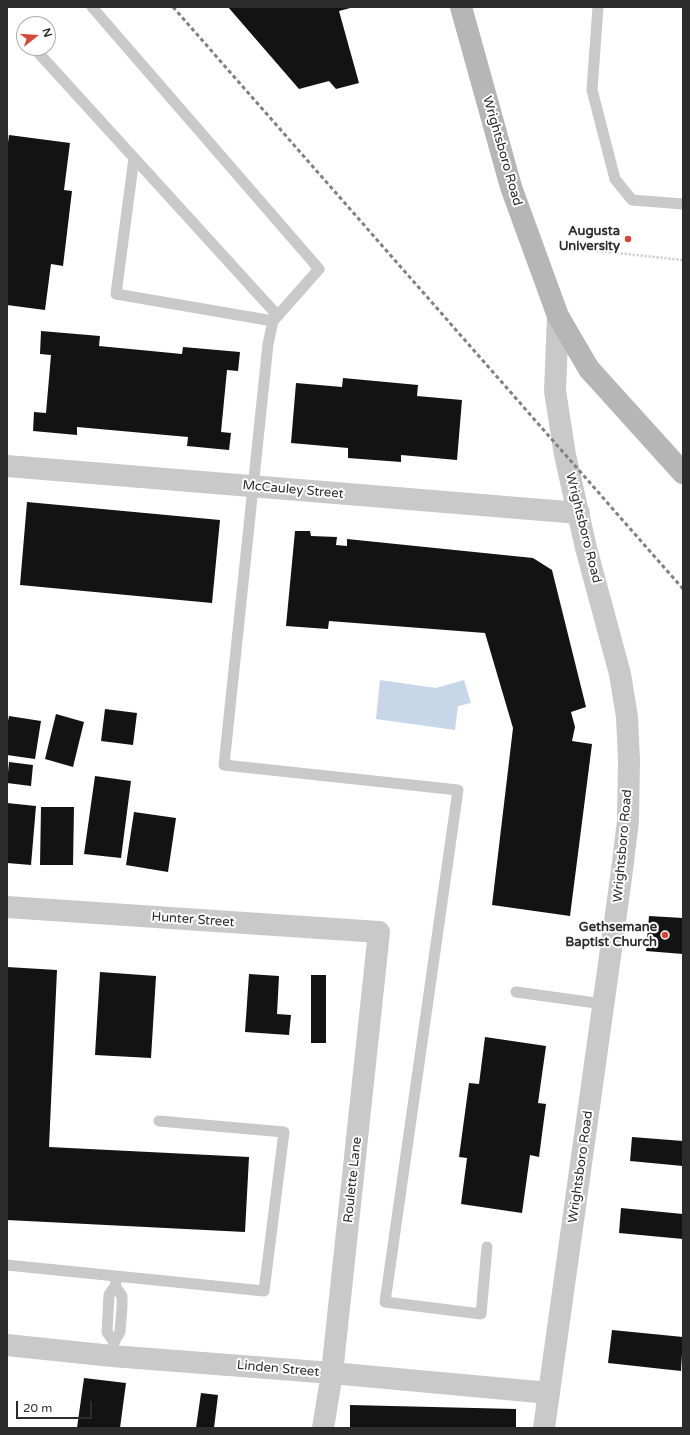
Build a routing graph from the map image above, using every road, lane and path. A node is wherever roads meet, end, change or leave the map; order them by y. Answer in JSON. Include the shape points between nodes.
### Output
{"nodes":[{"id":1,"x":92,"y":7,"type":"edge"},
{"id":2,"x":461,"y":7,"type":"edge"},
{"id":3,"x":598,"y":7,"type":"edge"},
{"id":4,"x":41,"y":56,"type":"edge"},
{"id":5,"x":134,"y":158,"type":"junction"},
{"id":6,"x":683,"y":204,"type":"edge"},
{"id":7,"x":569,"y":248,"type":"dead end"},
{"id":8,"x":683,"y":260,"type":"edge"},
{"id":9,"x":558,"y":316,"type":"junction"},
{"id":10,"x":276,"y":319,"type":"junction"},
{"id":11,"x":7,"y":466,"type":"edge"},
{"id":12,"x":683,"y":473,"type":"edge"},
{"id":13,"x":254,"y":486,"type":"junction"},
{"id":14,"x":579,"y":514,"type":"junction"},
{"id":15,"x":7,"y":907,"type":"edge"},
{"id":16,"x":379,"y":932,"type":"joint"},
{"id":17,"x":516,"y":992,"type":"dead end"},
{"id":18,"x":603,"y":1004,"type":"junction"},
{"id":19,"x":159,"y":1121,"type":"dead end"},
{"id":20,"x":487,"y":1247,"type":"dead end"},
{"id":21,"x":7,"y":1265,"type":"edge"},
{"id":22,"x":116,"y":1281,"type":"junction"},
{"id":23,"x":7,"y":1345,"type":"edge"},
{"id":24,"x":113,"y":1349,"type":"junction"},
{"id":25,"x":332,"y":1373,"type":"junction"},
{"id":26,"x":549,"y":1393,"type":"junction"},
{"id":27,"x":323,"y":1428,"type":"edge"},
{"id":28,"x":544,"y":1428,"type":"edge"}],
"edges":[{"from":1,"to":10,"type":"lane","via":[[319,269]]},
{"from":2,"to":9,"type":"main road","name":"Wrightsboro Road","via":[[511,187]]},
{"from":3,"to":6,"type":"lane","via":[[592,90],[615,179],[632,200]]},
{"from":4,"to":5,"type":"lane"},
{"from":5,"to":10,"type":"lane"},
{"from":5,"to":10,"type":"lane","via":[[116,294]]},
{"from":7,"to":8,"type":"path"},
{"from":9,"to":12,"type":"main road","name":"Wrightsboro Road","via":[[588,369]]},
{"from":9,"to":14,"type":"street","name":"Wrightsboro Road","via":[[555,391],[565,456]]},
{"from":10,"to":13,"type":"lane","via":[[268,344]]},
{"from":11,"to":13,"type":"street","name":"McCauley Street"},
{"from":13,"to":14,"type":"street","name":"McCauley Street"},
{"from":13,"to":20,"type":"lane","via":[[224,764],[458,790],[385,1302],[482,1314]]},
{"from":14,"to":18,"type":"street","name":"Wrightsboro Road","via":[[620,674],[630,760],[628,822]]},
{"from":15,"to":16,"type":"street","name":"Hunter Street"},
{"from":16,"to":25,"type":"street","name":"Roulette Lane"},
{"from":17,"to":18,"type":"lane"},
{"from":18,"to":26,"type":"street","name":"Wrightsboro Road"},
{"from":19,"to":22,"type":"lane","via":[[284,1132],[264,1291]]},
{"from":21,"to":22,"type":"lane"},
{"from":22,"to":24,"type":"lane","via":[[109,1295],[107,1332]]},
{"from":23,"to":24,"type":"street","name":"Linden Street"},
{"from":24,"to":25,"type":"street","name":"Linden Street"},
{"from":25,"to":26,"type":"street","name":"Linden Street"},
{"from":25,"to":27,"type":"street","name":"Roulette Lane"},
{"from":26,"to":28,"type":"street","name":"Wrightsboro Road"}]}
